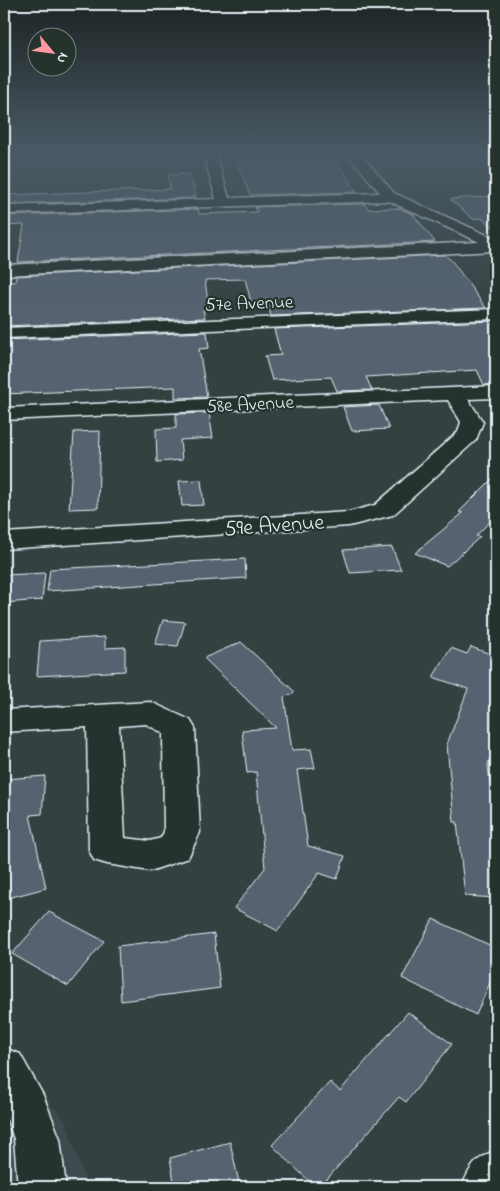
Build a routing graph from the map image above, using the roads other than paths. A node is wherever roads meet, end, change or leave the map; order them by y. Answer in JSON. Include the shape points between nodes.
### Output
{"nodes":[{"id":1,"x":80,"y":208,"type":"edge"},
{"id":2,"x":414,"y":208,"type":"edge"},
{"id":3,"x":4,"y":210,"type":"edge"},
{"id":4,"x":496,"y":245,"type":"edge"},
{"id":5,"x":4,"y":270,"type":"edge"},
{"id":6,"x":496,"y":314,"type":"edge"},
{"id":7,"x":4,"y":332,"type":"edge"},
{"id":8,"x":496,"y":392,"type":"edge"},
{"id":9,"x":454,"y":394,"type":"junction"},
{"id":10,"x":4,"y":414,"type":"edge"},
{"id":11,"x":4,"y":541,"type":"edge"},
{"id":12,"x":103,"y":715,"type":"dead end"},
{"id":13,"x":4,"y":721,"type":"edge"},
{"id":14,"x":4,"y":1069,"type":"edge"},
{"id":15,"x":496,"y":1174,"type":"edge"},
{"id":16,"x":42,"y":1187,"type":"edge"},
{"id":17,"x":486,"y":1187,"type":"edge"}],
"edges":[{"from":1,"to":3,"type":"street"},
{"from":2,"to":4,"type":"street"},
{"from":4,"to":5,"type":"street"},
{"from":6,"to":7,"type":"street","name":"57e Avenue"},
{"from":8,"to":9,"type":"street","name":"58e Avenue"},
{"from":9,"to":10,"type":"street","name":"58e Avenue"},
{"from":9,"to":11,"type":"street","name":"59e Avenue","via":[[472,422],[468,435],[384,510],[349,519]]},
{"from":12,"to":13,"type":"street"},
{"from":14,"to":16,"type":"street","via":[[27,1110],[42,1150]]},
{"from":15,"to":17,"type":"street"}]}
